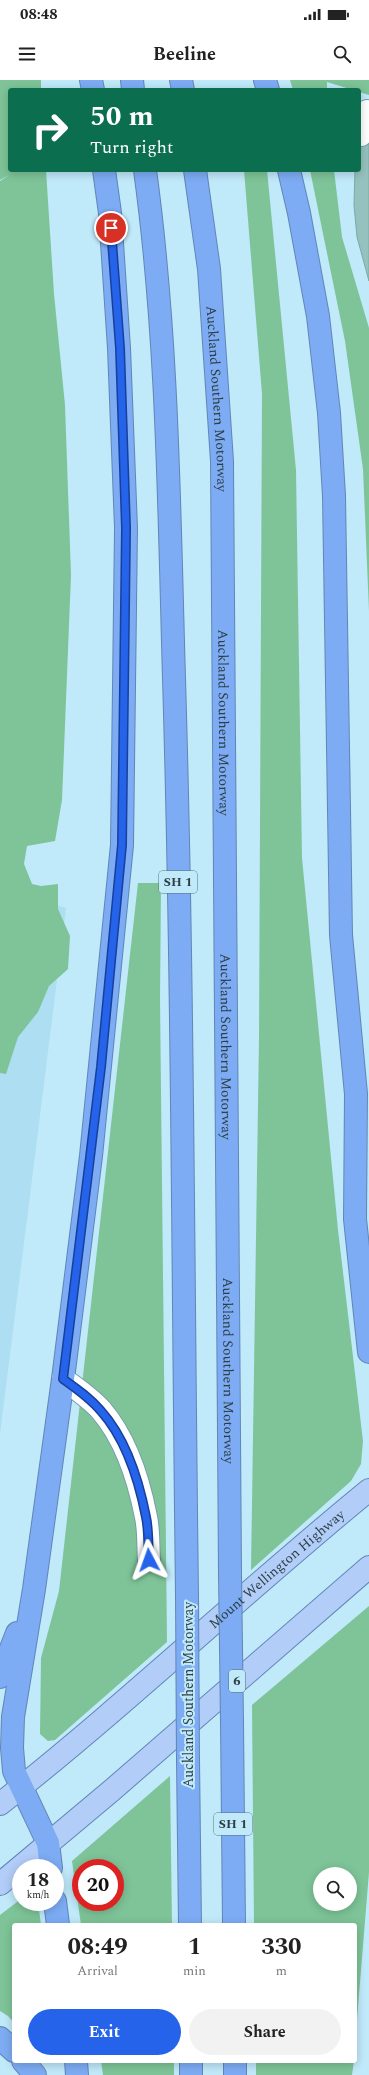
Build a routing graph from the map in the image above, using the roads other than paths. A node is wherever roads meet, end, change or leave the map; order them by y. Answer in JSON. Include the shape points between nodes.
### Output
{"nodes":[{"id":1,"x":369,"y":112,"type":"edge"},
{"id":2,"x":361,"y":135,"type":"dead end"},
{"id":3,"x":104,"y":172,"type":"edge"},
{"id":4,"x":145,"y":172,"type":"edge"},
{"id":5,"x":195,"y":172,"type":"edge"},
{"id":6,"x":289,"y":172,"type":"edge"},
{"id":7,"x":356,"y":1094,"type":"junction"},
{"id":8,"x":369,"y":1159,"type":"edge"},
{"id":9,"x":369,"y":1352,"type":"edge"},
{"id":10,"x":63,"y":1379,"type":"junction"},
{"id":11,"x":369,"y":1490,"type":"edge"},
{"id":12,"x":149,"y":1560,"type":"dead end"},
{"id":13,"x":369,"y":1566,"type":"edge"},
{"id":14,"x":34,"y":1589,"type":"junction"},
{"id":15,"x":0,"y":1677,"type":"edge"},
{"id":16,"x":21,"y":1787,"type":"junction"},
{"id":17,"x":0,"y":1804,"type":"edge"},
{"id":18,"x":48,"y":1844,"type":"junction"},
{"id":19,"x":50,"y":1859,"type":"edge"},
{"id":20,"x":0,"y":1884,"type":"edge"},
{"id":21,"x":56,"y":1911,"type":"edge"},
{"id":22,"x":58,"y":1923,"type":"edge"},
{"id":23,"x":190,"y":1923,"type":"edge"},
{"id":24,"x":234,"y":1923,"type":"edge"},
{"id":25,"x":0,"y":2038,"type":"edge"},
{"id":26,"x":12,"y":2049,"type":"edge"},
{"id":27,"x":25,"y":2063,"type":"edge"},
{"id":28,"x":76,"y":2063,"type":"edge"},
{"id":29,"x":191,"y":2063,"type":"edge"},
{"id":30,"x":235,"y":2063,"type":"edge"},
{"id":31,"x":35,"y":2075,"type":"edge"},
{"id":32,"x":77,"y":2075,"type":"edge"},
{"id":33,"x":191,"y":2075,"type":"edge"},
{"id":34,"x":236,"y":2075,"type":"edge"}],
"edges":[{"from":1,"to":2,"type":"lane","via":[[367,111]]},
{"from":3,"to":10,"type":"highway","via":[[110,213],[120,348],[126,528],[122,845],[101,1067]]},
{"from":4,"to":23,"type":"highway","name":"Auckland Southern Motorway","number":"SH 1","bridge":true,"via":[[155,244],[167,451],[176,762]]},
{"from":5,"to":24,"type":"highway","name":"Auckland Southern Motorway","number":"SH 1","bridge":true,"via":[[209,269],[222,461]]},
{"from":6,"to":7,"type":"highway","via":[[318,316],[329,413],[334,496],[341,935]]},
{"from":7,"to":8,"type":"highway"},
{"from":7,"to":9,"type":"highway","via":[[355,1219]]},
{"from":10,"to":12,"type":"lane","via":[[89,1398],[117,1434],[141,1496],[146,1518]]},
{"from":10,"to":14,"type":"highway"},
{"from":11,"to":16,"type":"main road","name":"Mount Wellington Highway","via":[[313,1535]]},
{"from":13,"to":18,"type":"main road","number":"6"},
{"from":14,"to":15,"type":"highway"},
{"from":14,"to":16,"type":"highway","via":[[13,1717],[14,1771]]},
{"from":16,"to":17,"type":"main road","name":"Mount Wellington Highway"},
{"from":16,"to":18,"type":"highway"},
{"from":18,"to":19,"type":"highway"},
{"from":18,"to":20,"type":"main road","number":"6"},
{"from":21,"to":22,"type":"highway"},
{"from":25,"to":26,"type":"highway"},
{"from":27,"to":31,"type":"highway"},
{"from":28,"to":32,"type":"highway"},
{"from":29,"to":33,"type":"highway"},
{"from":30,"to":34,"type":"highway"}]}
